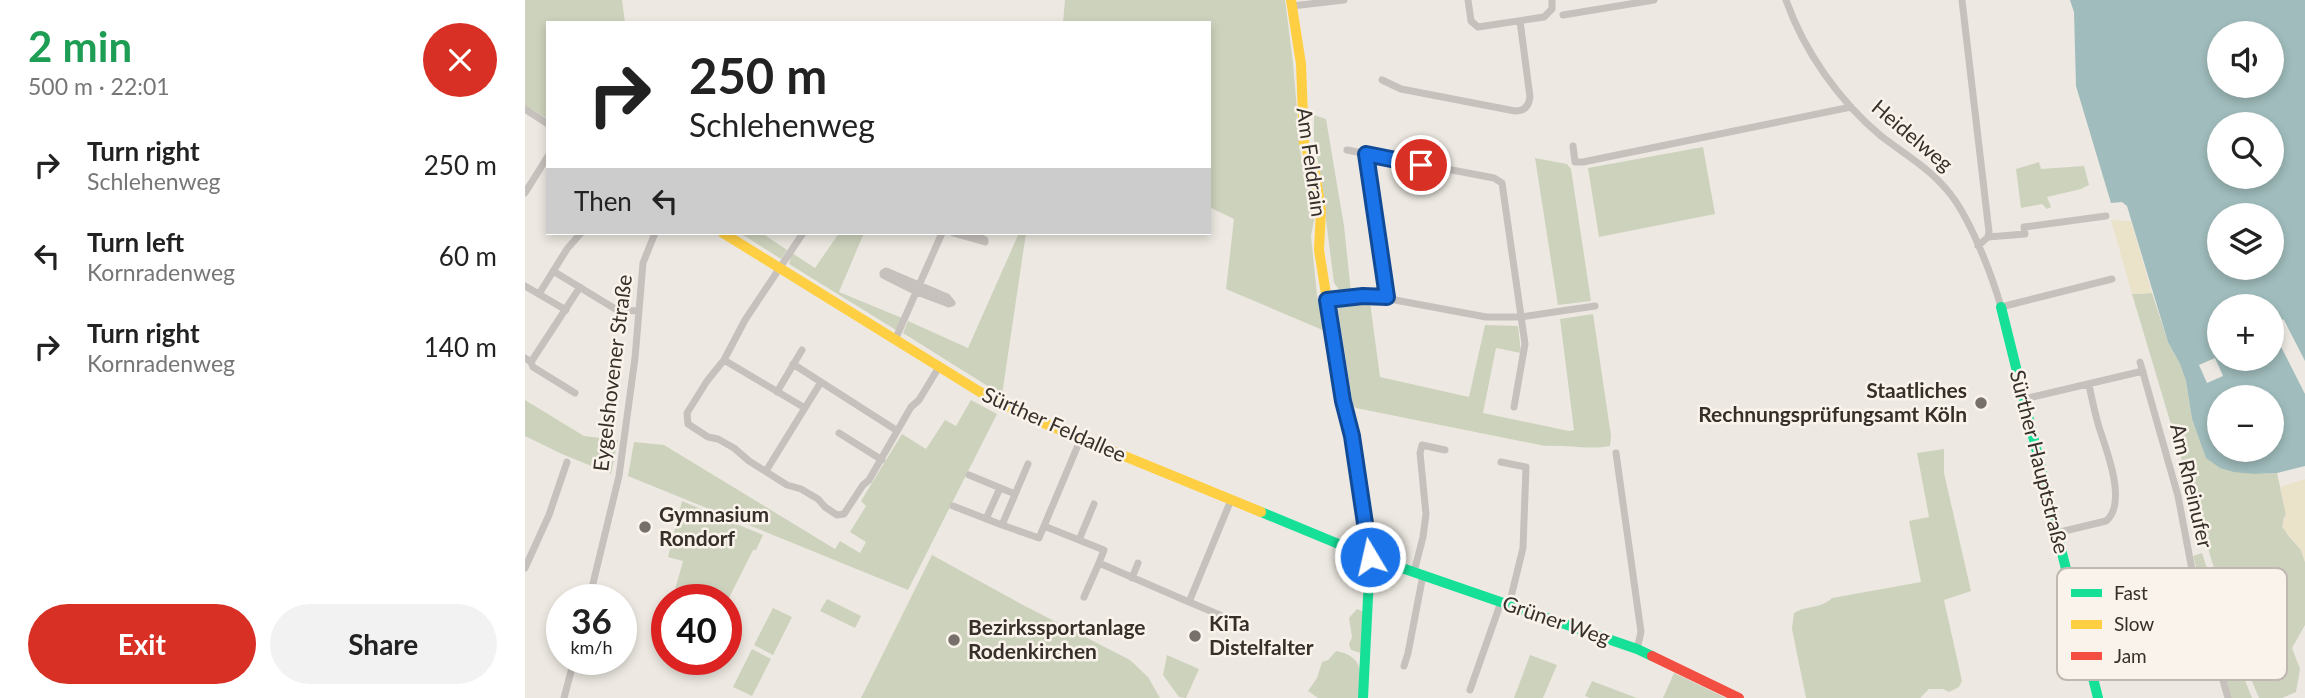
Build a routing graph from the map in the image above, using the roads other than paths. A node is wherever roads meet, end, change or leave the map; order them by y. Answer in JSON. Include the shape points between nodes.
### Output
{"nodes":[{"id":1,"x":1344,"y":0,"type":"edge"},
{"id":2,"x":1468,"y":0,"type":"edge"},
{"id":3,"x":1552,"y":0,"type":"edge"},
{"id":4,"x":1654,"y":0,"type":"edge"},
{"id":5,"x":1787,"y":0,"type":"edge"},
{"id":6,"x":1962,"y":0,"type":"edge"},
{"id":7,"x":1292,"y":3,"type":"edge"},
{"id":8,"x":1563,"y":15,"type":"dead end"},
{"id":9,"x":1520,"y":21,"type":"junction"},
{"id":10,"x":1382,"y":80,"type":"dead end"},
{"id":11,"x":1851,"y":107,"type":"junction"},
{"id":12,"x":525,"y":109,"type":"edge"},
{"id":13,"x":546,"y":123,"type":"edge"},
{"id":14,"x":1573,"y":146,"type":"dead end"},
{"id":15,"x":1347,"y":150,"type":"dead end"},
{"id":16,"x":1366,"y":154,"type":"junction"},
{"id":17,"x":544,"y":169,"type":"edge"},
{"id":18,"x":525,"y":193,"type":"edge"},
{"id":19,"x":2106,"y":216,"type":"dead end"},
{"id":20,"x":579,"y":235,"type":"edge"},
{"id":21,"x":654,"y":235,"type":"edge"},
{"id":22,"x":726,"y":235,"type":"edge"},
{"id":23,"x":802,"y":235,"type":"edge"},
{"id":24,"x":941,"y":235,"type":"edge"},
{"id":25,"x":960,"y":235,"type":"edge"},
{"id":26,"x":975,"y":235,"type":"edge"},
{"id":27,"x":1988,"y":237,"type":"junction"},
{"id":28,"x":1978,"y":246,"type":"junction"},
{"id":29,"x":780,"y":268,"type":"junction"},
{"id":30,"x":554,"y":271,"type":"junction"},
{"id":31,"x":2112,"y":279,"type":"dead end"},
{"id":32,"x":525,"y":286,"type":"edge"},
{"id":33,"x":580,"y":287,"type":"junction"},
{"id":34,"x":539,"y":295,"type":"junction"},
{"id":35,"x":1387,"y":297,"type":"junction"},
{"id":36,"x":1327,"y":300,"type":"junction"},
{"id":37,"x":1595,"y":306,"type":"dead end"},
{"id":38,"x":2001,"y":307,"type":"junction"},
{"id":39,"x":566,"y":310,"type":"junction"},
{"id":40,"x":639,"y":311,"type":"junction"},
{"id":41,"x":1521,"y":317,"type":"junction"},
{"id":42,"x":895,"y":340,"type":"junction"},
{"id":43,"x":802,"y":350,"type":"dead end"},
{"id":44,"x":528,"y":360,"type":"edge"},
{"id":45,"x":724,"y":360,"type":"junction"},
{"id":46,"x":2140,"y":362,"type":"dead end"},
{"id":47,"x":793,"y":364,"type":"junction"},
{"id":48,"x":939,"y":368,"type":"junction"},
{"id":49,"x":2143,"y":371,"type":"junction"},
{"id":50,"x":821,"y":382,"type":"junction"},
{"id":51,"x":2089,"y":385,"type":"junction"},
{"id":52,"x":776,"y":392,"type":"junction"},
{"id":53,"x":575,"y":393,"type":"dead end"},
{"id":54,"x":2024,"y":399,"type":"junction"},
{"id":55,"x":1514,"y":407,"type":"dead end"},
{"id":56,"x":805,"y":408,"type":"junction"},
{"id":57,"x":896,"y":430,"type":"junction"},
{"id":58,"x":839,"y":433,"type":"dead end"},
{"id":59,"x":1081,"y":438,"type":"junction"},
{"id":60,"x":1445,"y":450,"type":"dead end"},
{"id":61,"x":1616,"y":453,"type":"dead end"},
{"id":62,"x":882,"y":460,"type":"junction"},
{"id":63,"x":1501,"y":462,"type":"dead end"},
{"id":64,"x":567,"y":463,"type":"dead end"},
{"id":65,"x":1028,"y":464,"type":"dead end"},
{"id":66,"x":766,"y":471,"type":"junction"},
{"id":67,"x":969,"y":475,"type":"dead end"},
{"id":68,"x":1000,"y":488,"type":"junction"},
{"id":69,"x":1015,"y":494,"type":"junction"},
{"id":70,"x":1231,"y":500,"type":"junction"},
{"id":71,"x":1094,"y":503,"type":"dead end"},
{"id":72,"x":953,"y":506,"type":"dead end"},
{"id":73,"x":986,"y":519,"type":"junction"},
{"id":74,"x":1002,"y":525,"type":"junction"},
{"id":75,"x":1044,"y":526,"type":"junction"},
{"id":76,"x":2056,"y":533,"type":"junction"},
{"id":77,"x":1079,"y":540,"type":"junction"},
{"id":78,"x":1370,"y":557,"type":"junction"},
{"id":79,"x":1099,"y":563,"type":"junction"},
{"id":80,"x":1138,"y":563,"type":"dead end"},
{"id":81,"x":525,"y":568,"type":"edge"},
{"id":82,"x":2065,"y":568,"type":"edge"},
{"id":83,"x":2192,"y":568,"type":"edge"},
{"id":84,"x":1418,"y":574,"type":"junction"},
{"id":85,"x":1132,"y":578,"type":"junction"},
{"id":86,"x":593,"y":584,"type":"edge"},
{"id":87,"x":1084,"y":597,"type":"dead end"},
{"id":88,"x":1189,"y":602,"type":"junction"},
{"id":89,"x":1505,"y":603,"type":"junction"},
{"id":90,"x":1220,"y":615,"type":"dead end"},
{"id":91,"x":1637,"y":649,"type":"junction"},
{"id":92,"x":1404,"y":666,"type":"dead end"},
{"id":93,"x":570,"y":675,"type":"edge"},
{"id":94,"x":2093,"y":680,"type":"edge"},
{"id":95,"x":2223,"y":680,"type":"edge"},
{"id":96,"x":1470,"y":690,"type":"dead end"},
{"id":97,"x":565,"y":695,"type":"edge"},
{"id":98,"x":1363,"y":698,"type":"edge"},
{"id":99,"x":1739,"y":698,"type":"edge"},
{"id":100,"x":2098,"y":698,"type":"edge"},
{"id":101,"x":2228,"y":698,"type":"edge"}],
"edges":[{"from":1,"to":7,"type":"street"},
{"from":2,"to":9,"type":"street","via":[[1474,25]]},
{"from":3,"to":9,"type":"street","via":[[1544,17]]},
{"from":4,"to":8,"type":"street"},
{"from":5,"to":11,"type":"street","name":"Heidelweg","via":[[1818,64]]},
{"from":6,"to":27,"type":"street"},
{"from":7,"to":36,"type":"street","name":"Am Feldrain","via":[[1301,64],[1304,143],[1315,172],[1321,210],[1319,250]]},
{"from":9,"to":10,"type":"street","via":[[1530,97],[1522,110],[1401,89]]},
{"from":11,"to":14,"type":"street","via":[[1575,162]]},
{"from":11,"to":28,"type":"street","name":"Heidelweg","via":[[1946,189]]},
{"from":12,"to":13,"type":"street"},
{"from":15,"to":16,"type":"street"},
{"from":16,"to":35,"type":"street"},
{"from":16,"to":41,"type":"street","via":[[1500,181]]},
{"from":17,"to":18,"type":"street"},
{"from":19,"to":27,"type":"street","via":[[2024,227],[2025,234]]},
{"from":20,"to":30,"type":"street"},
{"from":21,"to":40,"type":"street","name":"Eygelshovener Straße","via":[[643,263]]},
{"from":22,"to":29,"type":"street","name":"Sürther Feldallee"},
{"from":23,"to":29,"type":"street"},
{"from":24,"to":42,"type":"street"},
{"from":25,"to":26,"type":"street","via":[[985,242]]},
{"from":27,"to":28,"type":"street"},
{"from":28,"to":38,"type":"street","name":"Heidelweg"},
{"from":29,"to":42,"type":"street","name":"Sürther Feldallee"},
{"from":29,"to":45,"type":"street"},
{"from":30,"to":33,"type":"street"},
{"from":30,"to":34,"type":"street"},
{"from":31,"to":38,"type":"street"},
{"from":32,"to":34,"type":"street"},
{"from":33,"to":39,"type":"street"},
{"from":33,"to":40,"type":"street","via":[[617,310]]},
{"from":34,"to":39,"type":"street"},
{"from":35,"to":36,"type":"street"},
{"from":35,"to":41,"type":"street","via":[[1486,317]]},
{"from":36,"to":78,"type":"street","name":"Am Feldrain"},
{"from":37,"to":41,"type":"street"},
{"from":38,"to":54,"type":"street","name":"Sürther Hauptstraße"},
{"from":39,"to":44,"type":"street"},
{"from":40,"to":86,"type":"street","name":"Eygelshovener Straße","via":[[619,476]]},
{"from":41,"to":55,"type":"street","via":[[1524,354]]},
{"from":42,"to":48,"type":"street","name":"Sürther Feldallee"},
{"from":43,"to":47,"type":"street"},
{"from":44,"to":53,"type":"street"},
{"from":45,"to":52,"type":"street"},
{"from":45,"to":66,"type":"street","via":[[687,413],[688,424]]},
{"from":46,"to":49,"type":"street","name":"Am Rheinufer"},
{"from":47,"to":50,"type":"street"},
{"from":47,"to":52,"type":"street"},
{"from":48,"to":57,"type":"street"},
{"from":48,"to":59,"type":"street","name":"Sürther Feldallee","via":[[1002,405]]},
{"from":49,"to":51,"type":"street"},
{"from":49,"to":83,"type":"street","name":"Am Rheinufer","via":[[2178,496]]},
{"from":50,"to":56,"type":"street"},
{"from":50,"to":57,"type":"street"},
{"from":51,"to":54,"type":"street"},
{"from":51,"to":76,"type":"street","via":[[2115,474],[2111,515],[2106,521]]},
{"from":52,"to":56,"type":"street"},
{"from":54,"to":76,"type":"street","name":"Sürther Hauptstraße"},
{"from":56,"to":66,"type":"street"},
{"from":57,"to":62,"type":"street"},
{"from":58,"to":62,"type":"street"},
{"from":59,"to":70,"type":"street","name":"Sürther Feldallee"},
{"from":59,"to":75,"type":"street"},
{"from":60,"to":84,"type":"street","via":[[1422,445],[1420,453],[1426,514]]},
{"from":61,"to":91,"type":"street","via":[[1641,632]]},
{"from":62,"to":66,"type":"street","via":[[848,510],[837,515],[818,499]]},
{"from":63,"to":89,"type":"street","via":[[1526,467],[1523,548]]},
{"from":64,"to":81,"type":"street"},
{"from":65,"to":69,"type":"street"},
{"from":67,"to":68,"type":"street"},
{"from":68,"to":69,"type":"street"},
{"from":68,"to":73,"type":"street"},
{"from":69,"to":74,"type":"street"},
{"from":70,"to":78,"type":"street","name":"Sürther Feldallee"},
{"from":70,"to":88,"type":"street"},
{"from":71,"to":77,"type":"street"},
{"from":72,"to":73,"type":"street"},
{"from":73,"to":74,"type":"street"},
{"from":74,"to":75,"type":"street","via":[[1039,538]]},
{"from":75,"to":77,"type":"street"},
{"from":76,"to":82,"type":"street","name":"Sürther Hauptstraße"},
{"from":77,"to":79,"type":"street","via":[[1104,550]]},
{"from":78,"to":84,"type":"street","name":"Grüner Weg"},
{"from":78,"to":98,"type":"street","name":"Am Feldrain"},
{"from":79,"to":85,"type":"street"},
{"from":79,"to":87,"type":"street"},
{"from":80,"to":85,"type":"street"},
{"from":84,"to":89,"type":"street","name":"Grüner Weg"},
{"from":84,"to":92,"type":"street"},
{"from":85,"to":88,"type":"street"},
{"from":88,"to":90,"type":"street"},
{"from":89,"to":91,"type":"street","name":"Grüner Weg"},
{"from":89,"to":96,"type":"street"},
{"from":91,"to":99,"type":"street","name":"Grüner Weg"},
{"from":93,"to":97,"type":"street"},
{"from":94,"to":100,"type":"street","name":"Sürther Hauptstraße"},
{"from":95,"to":101,"type":"street","name":"Am Rheinufer"}]}
